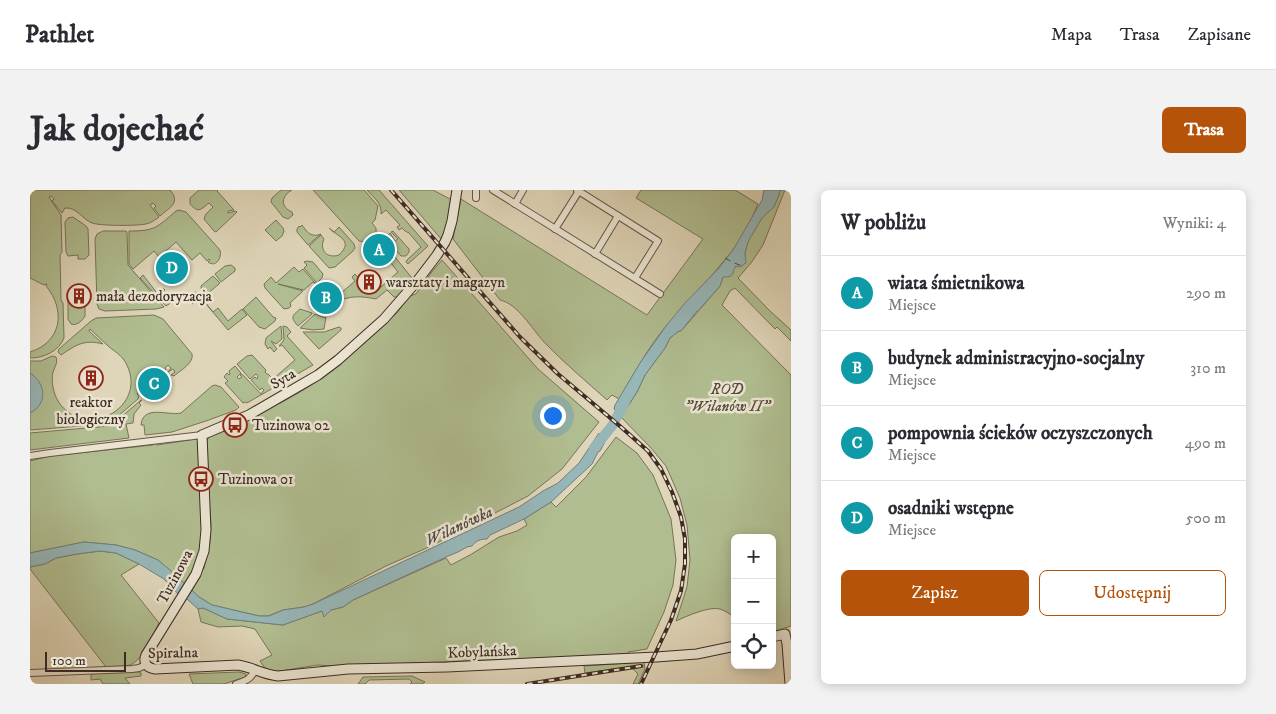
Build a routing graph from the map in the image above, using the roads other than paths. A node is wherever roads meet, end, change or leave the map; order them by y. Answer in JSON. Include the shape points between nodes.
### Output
{"nodes":[{"id":1,"x":457,"y":190,"type":"edge"},
{"id":2,"x":476,"y":190,"type":"edge"},
{"id":3,"x":493,"y":190,"type":"edge"},
{"id":4,"x":523,"y":190,"type":"edge"},
{"id":5,"x":578,"y":190,"type":"edge"},
{"id":6,"x":476,"y":198,"type":"dead end"},
{"id":7,"x":515,"y":204,"type":"junction"},
{"id":8,"x":618,"y":216,"type":"junction"},
{"id":9,"x":555,"y":229,"type":"junction"},
{"id":10,"x":595,"y":254,"type":"junction"},
{"id":11,"x":635,"y":278,"type":"junction"},
{"id":12,"x":660,"y":294,"type":"dead end"},
{"id":13,"x":202,"y":435,"type":"junction"},
{"id":14,"x":30,"y":456,"type":"edge"},
{"id":15,"x":788,"y":633,"type":"edge"},
{"id":16,"x":731,"y":647,"type":"edge"},
{"id":17,"x":146,"y":665,"type":"junction"},
{"id":18,"x":255,"y":670,"type":"junction"},
{"id":19,"x":30,"y":673,"type":"edge"},
{"id":20,"x":236,"y":684,"type":"edge"},
{"id":21,"x":790,"y":684,"type":"edge"}],
"edges":[{"from":1,"to":13,"type":"street","name":"Syta","via":[[445,242],[384,319],[318,375],[249,415]]},
{"from":2,"to":6,"type":"street"},
{"from":3,"to":7,"type":"street"},
{"from":4,"to":7,"type":"street"},
{"from":5,"to":8,"type":"street"},
{"from":5,"to":9,"type":"street"},
{"from":7,"to":9,"type":"street"},
{"from":8,"to":10,"type":"street"},
{"from":8,"to":11,"type":"street","via":[[658,241]]},
{"from":9,"to":10,"type":"street"},
{"from":10,"to":11,"type":"street"},
{"from":11,"to":12,"type":"street"},
{"from":13,"to":14,"type":"street","name":"Syta"},
{"from":13,"to":17,"type":"street","name":"Tuzinowa","via":[[206,540],[190,584],[146,655]]},
{"from":15,"to":21,"type":"street"},
{"from":16,"to":18,"type":"street","name":"Kobylańska","via":[[665,657],[546,663],[348,669],[278,676]]},
{"from":17,"to":18,"type":"street","name":"Spiralna","via":[[155,669],[238,665]]},
{"from":17,"to":19,"type":"street","name":"Spiralna","via":[[132,669]]},
{"from":18,"to":20,"type":"street","via":[[249,680]]}]}
